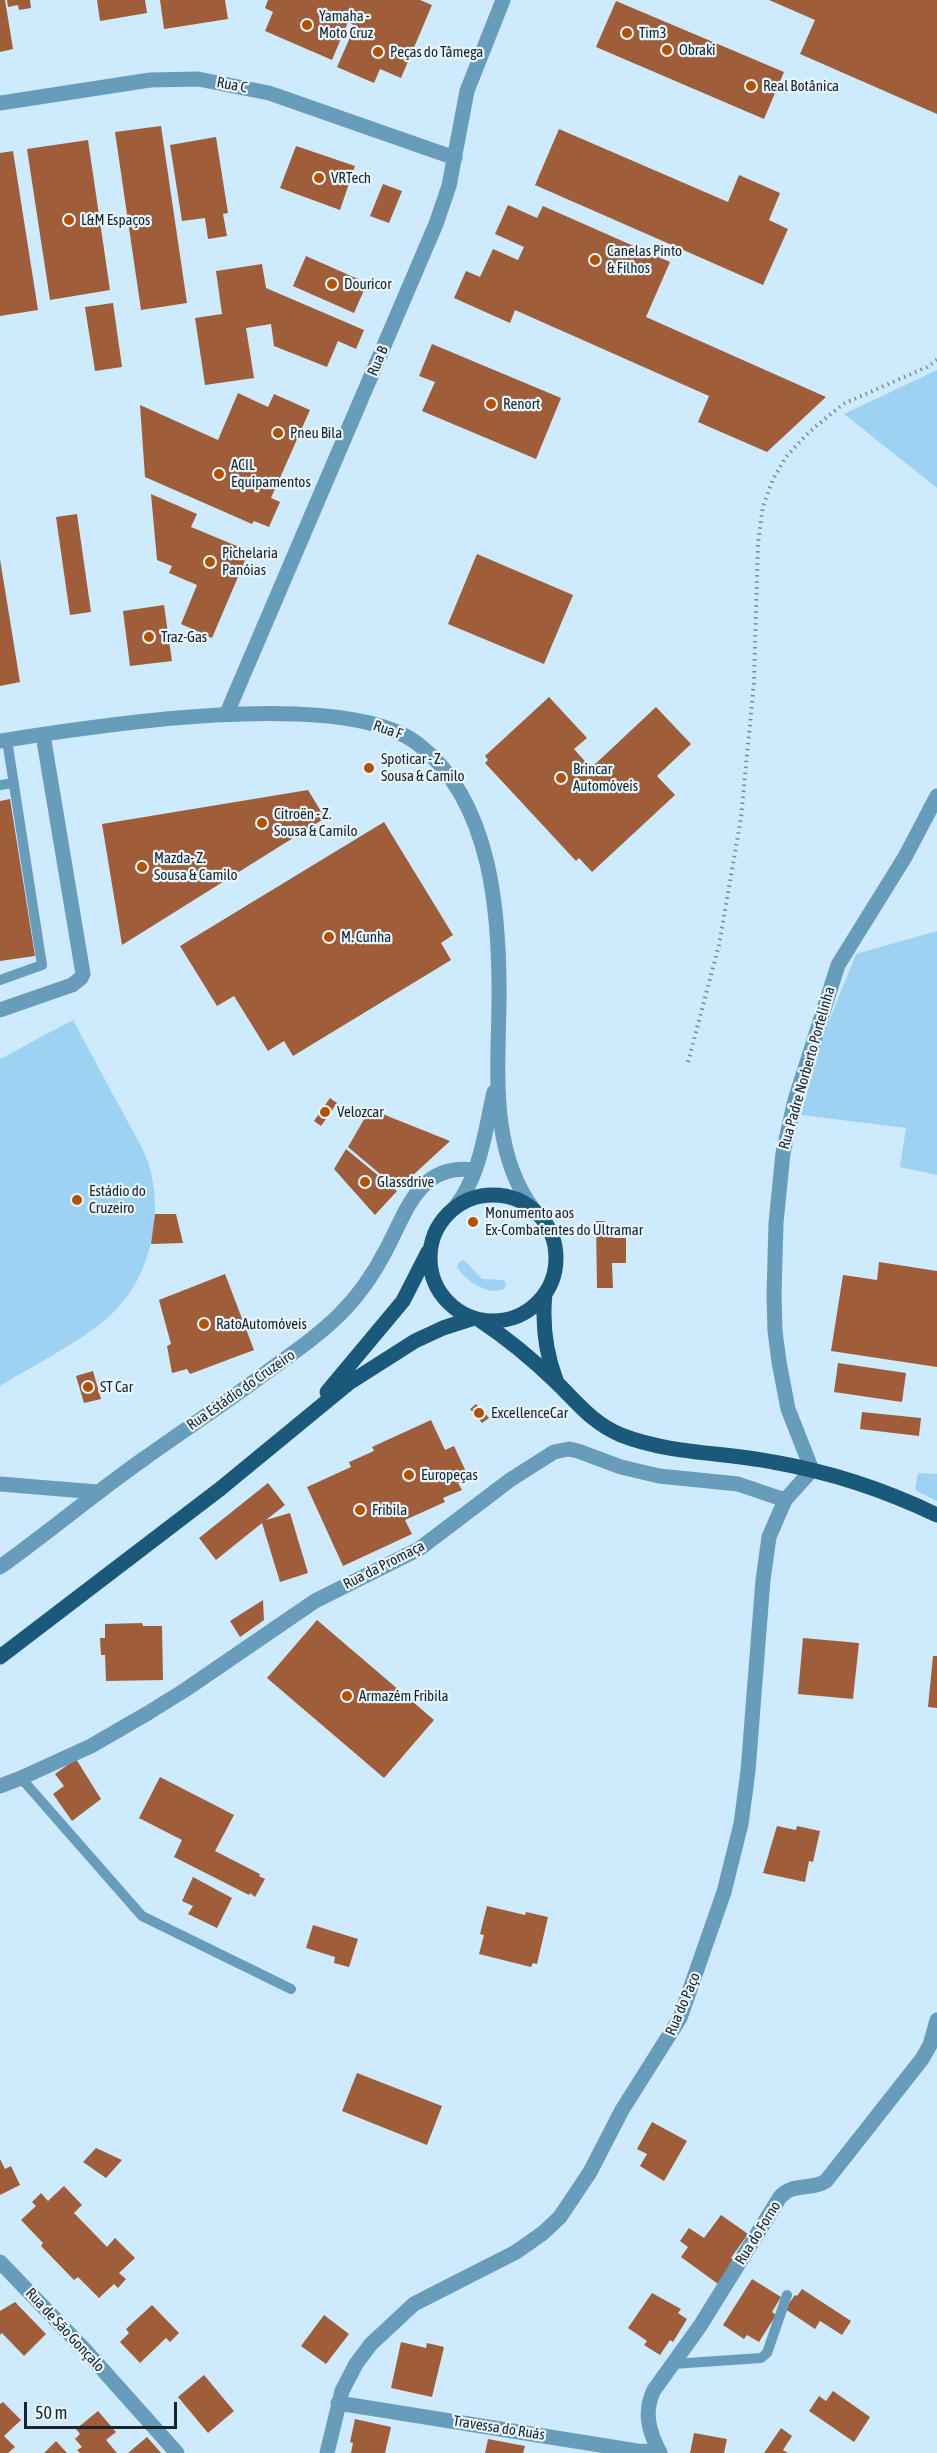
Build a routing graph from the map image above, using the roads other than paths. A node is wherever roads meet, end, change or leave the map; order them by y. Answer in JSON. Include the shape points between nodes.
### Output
{"nodes":[{"id":1,"x":503,"y":0,"type":"edge"},
{"id":2,"x":0,"y":103,"type":"edge"},
{"id":3,"x":455,"y":158,"type":"junction"},
{"id":4,"x":227,"y":713,"type":"junction"},
{"id":5,"x":43,"y":735,"type":"junction"},
{"id":6,"x":4,"y":740,"type":"edge"},
{"id":7,"x":14,"y":783,"type":"junction"},
{"id":8,"x":0,"y":785,"type":"edge"},
{"id":9,"x":937,"y":795,"type":"edge"},
{"id":10,"x":0,"y":980,"type":"edge"},
{"id":11,"x":0,"y":1010,"type":"edge"},
{"id":12,"x":496,"y":1080,"type":"junction"},
{"id":13,"x":475,"y":1170,"type":"junction"},
{"id":14,"x":456,"y":1206,"type":"junction"},
{"id":15,"x":533,"y":1209,"type":"junction"},
{"id":16,"x":430,"y":1246,"type":"junction"},
{"id":17,"x":545,"y":1293,"type":"junction"},
{"id":18,"x":478,"y":1320,"type":"junction"},
{"id":19,"x":557,"y":1383,"type":"junction"},
{"id":20,"x":307,"y":1416,"type":"junction"},
{"id":21,"x":812,"y":1470,"type":"junction"},
{"id":22,"x":0,"y":1484,"type":"edge"},
{"id":23,"x":97,"y":1492,"type":"junction"},
{"id":24,"x":785,"y":1500,"type":"junction"},
{"id":25,"x":937,"y":1515,"type":"edge"},
{"id":26,"x":0,"y":1567,"type":"edge"},
{"id":27,"x":0,"y":1656,"type":"edge"},
{"id":28,"x":21,"y":1778,"type":"junction"},
{"id":29,"x":0,"y":1786,"type":"edge"},
{"id":30,"x":291,"y":1989,"type":"dead end"},
{"id":31,"x":937,"y":2020,"type":"edge"},
{"id":32,"x":0,"y":2262,"type":"edge"},
{"id":33,"x":788,"y":2295,"type":"dead end"},
{"id":34,"x":673,"y":2364,"type":"junction"},
{"id":35,"x":338,"y":2403,"type":"junction"},
{"id":36,"x":177,"y":2453,"type":"edge"},
{"id":37,"x":327,"y":2453,"type":"edge"},
{"id":38,"x":660,"y":2453,"type":"edge"}],
"edges":[{"from":1,"to":3,"type":"street","name":"Rua B","via":[[466,91]]},
{"from":2,"to":3,"type":"street","name":"Rua C","via":[[150,80],[209,80],[269,93]]},
{"from":3,"to":4,"type":"street","name":"Rua B","via":[[436,224]]},
{"from":4,"to":5,"type":"street","name":"Rua F"},
{"from":4,"to":12,"type":"street","name":"Rua F","via":[[342,718],[387,728],[430,753],[453,782],[482,847],[492,898],[499,975]]},
{"from":5,"to":6,"type":"street","name":"Rua F"},
{"from":5,"to":11,"type":"street","via":[[83,974],[72,985]]},
{"from":6,"to":7,"type":"lane"},
{"from":7,"to":8,"type":"lane"},
{"from":7,"to":10,"type":"lane","via":[[42,965]]},
{"from":9,"to":21,"type":"street","name":"Rua Padre Norberto Portelinha","via":[[905,857],[838,965],[784,1147],[777,1208],[775,1324],[788,1409]]},
{"from":12,"to":13,"type":"street"},
{"from":12,"to":15,"type":"street","via":[[508,1161],[518,1188]]},
{"from":13,"to":14,"type":"street"},
{"from":13,"to":23,"type":"street","name":"Rua Estádio do Cruzeiro","via":[[441,1174],[419,1190],[410,1200],[368,1283],[329,1327]]},
{"from":14,"to":15,"type":"main road","via":[[475,1197],[495,1195],[515,1199]]},
{"from":14,"to":16,"type":"main road","via":[[444,1217]]},
{"from":15,"to":17,"type":"main road","via":[[549,1231],[556,1258]]},
{"from":16,"to":18,"type":"main road","via":[[430,1266],[437,1286],[454,1308]]},
{"from":16,"to":20,"type":"main road","via":[[403,1301]]},
{"from":17,"to":18,"type":"main road","via":[[518,1316],[500,1321]]},
{"from":17,"to":19,"type":"main road","via":[[544,1330]]},
{"from":18,"to":19,"type":"main road","via":[[514,1344]]},
{"from":18,"to":20,"type":"main road","via":[[442,1328],[415,1341],[349,1383]]},
{"from":19,"to":21,"type":"main road","via":[[586,1414],[623,1436]]},
{"from":20,"to":27,"type":"main road","via":[[220,1489]]},
{"from":21,"to":24,"type":"street","name":"Rua do Paço"},
{"from":21,"to":25,"type":"main road","via":[[878,1489]]},
{"from":22,"to":23,"type":"street"},
{"from":23,"to":26,"type":"street","name":"Rua Estádio do Cruzeiro"},
{"from":24,"to":28,"type":"street","name":"Rua da Promaça","via":[[738,1484],[659,1476],[578,1451],[554,1452],[419,1549],[315,1601],[185,1690],[91,1746]]},
{"from":24,"to":35,"type":"street","name":"Rua do Paço","via":[[768,1537],[766,1551],[741,1824],[724,1892],[680,2019],[560,2217],[516,2252],[426,2296],[397,2318],[356,2364]]},
{"from":28,"to":29,"type":"street","name":"Rua da Promaça"},
{"from":28,"to":30,"type":"lane","via":[[142,1916]]},
{"from":31,"to":34,"type":"street","name":"Rua do Forno","via":[[922,2059],[826,2181],[789,2189],[780,2196]]},
{"from":32,"to":36,"type":"street","name":"Rua de São Gonçalo"},
{"from":33,"to":34,"type":"lane","via":[[767,2353],[761,2358]]},
{"from":34,"to":38,"type":"street","name":"Rua do Forno","via":[[649,2402],[648,2424]]},
{"from":35,"to":37,"type":"street","name":"Rua do Paço"},
{"from":35,"to":38,"type":"street","name":"Travessa do Ruás"}]}
